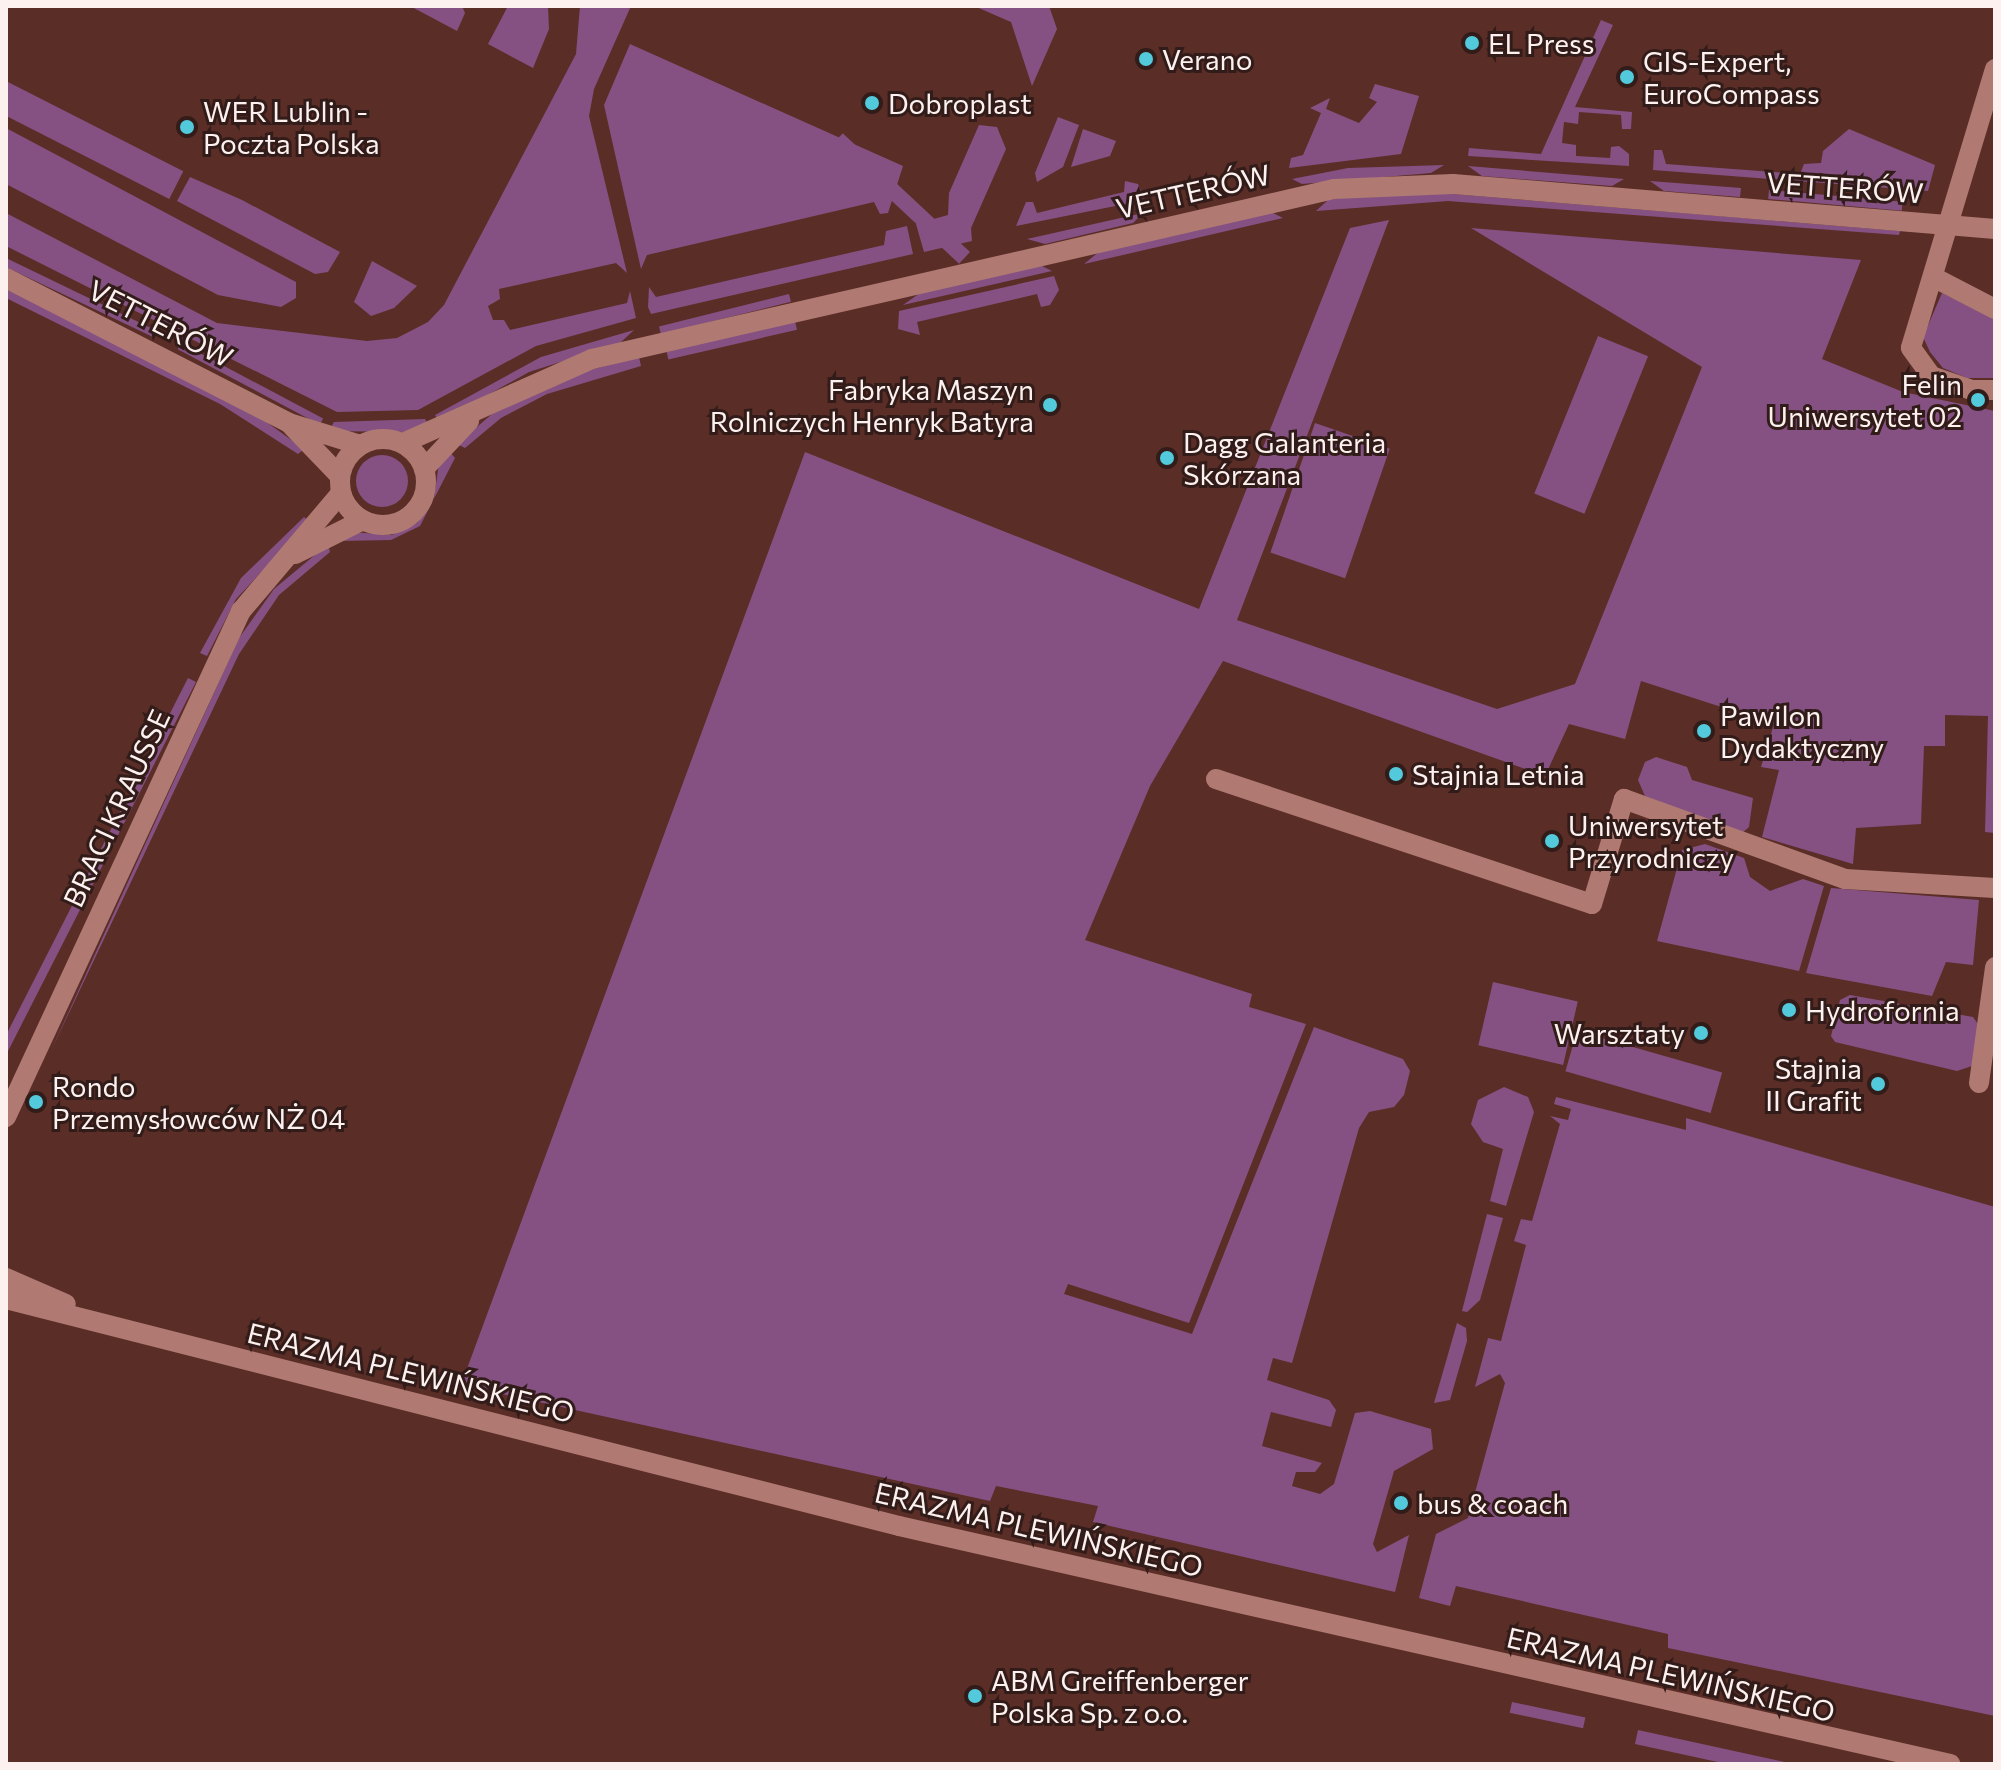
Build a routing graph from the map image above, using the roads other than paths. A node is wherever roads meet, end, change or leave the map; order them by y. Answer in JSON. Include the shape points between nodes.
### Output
{"nodes":[{"id":1,"x":1995,"y":69,"type":"edge"},
{"id":2,"x":1945,"y":222,"type":"junction"},
{"id":3,"x":1995,"y":229,"type":"edge"},
{"id":4,"x":1933,"y":277,"type":"junction"},
{"id":5,"x":6,"y":278,"type":"edge"},
{"id":6,"x":1995,"y":309,"type":"edge"},
{"id":7,"x":1995,"y":390,"type":"edge"},
{"id":8,"x":477,"y":412,"type":"junction"},
{"id":9,"x":289,"y":423,"type":"junction"},
{"id":10,"x":403,"y":443,"type":"junction"},
{"id":11,"x":360,"y":445,"type":"junction"},
{"id":12,"x":424,"y":469,"type":"junction"},
{"id":13,"x":341,"y":484,"type":"junction"},
{"id":14,"x":363,"y":520,"type":"junction"},
{"id":15,"x":289,"y":558,"type":"junction"},
{"id":16,"x":1216,"y":779,"type":"dead end"},
{"id":17,"x":1995,"y":888,"type":"edge"},
{"id":18,"x":1994,"y":979,"type":"edge"},
{"id":19,"x":1979,"y":1083,"type":"dead end"},
{"id":20,"x":10,"y":1101,"type":"edge"},
{"id":21,"x":6,"y":1117,"type":"edge"},
{"id":22,"x":6,"y":1278,"type":"edge"},
{"id":23,"x":6,"y":1299,"type":"edge"},
{"id":24,"x":121,"y":1327,"type":"junction"},
{"id":25,"x":1950,"y":1764,"type":"edge"}],
"edges":[{"from":1,"to":2,"type":"street"},
{"from":2,"to":3,"type":"street","name":"VETTERÓW"},
{"from":2,"to":4,"type":"street"},
{"from":2,"to":8,"type":"street","name":"VETTERÓW","via":[[1467,185],[1358,186],[592,359],[540,377]]},
{"from":4,"to":6,"type":"street"},
{"from":4,"to":7,"type":"street","via":[[1911,348],[1931,376],[1972,390]]},
{"from":5,"to":9,"type":"street","name":"VETTERÓW"},
{"from":8,"to":10,"type":"street","name":"VETTERÓW"},
{"from":8,"to":12,"type":"street","name":"VETTERÓW"},
{"from":9,"to":11,"type":"street","name":"VETTERÓW"},
{"from":9,"to":13,"type":"street","name":"VETTERÓW"},
{"from":10,"to":11,"type":"street","via":[[381,439]]},
{"from":10,"to":12,"type":"street"},
{"from":11,"to":13,"type":"street"},
{"from":12,"to":14,"type":"street","via":[[424,494],[410,515],[387,524]]},
{"from":13,"to":14,"type":"street"},
{"from":13,"to":15,"type":"street","name":"BRACI KRAUSSE"},
{"from":14,"to":15,"type":"street","name":"BRACI KRAUSSE"},
{"from":15,"to":20,"type":"street","name":"BRACI KRAUSSE","via":[[241,611]]},
{"from":16,"to":17,"type":"street","via":[[1592,904],[1624,799],[1845,879]]},
{"from":18,"to":19,"type":"street"},
{"from":20,"to":21,"type":"street","name":"BRACI KRAUSSE"},
{"from":22,"to":24,"type":"street","name":"ERAZMA PLEWIŃSKIEGO"},
{"from":23,"to":24,"type":"street","name":"ERAZMA PLEWIŃSKIEGO"},
{"from":24,"to":25,"type":"street","name":"ERAZMA PLEWIŃSKIEGO","via":[[899,1526]]}]}
